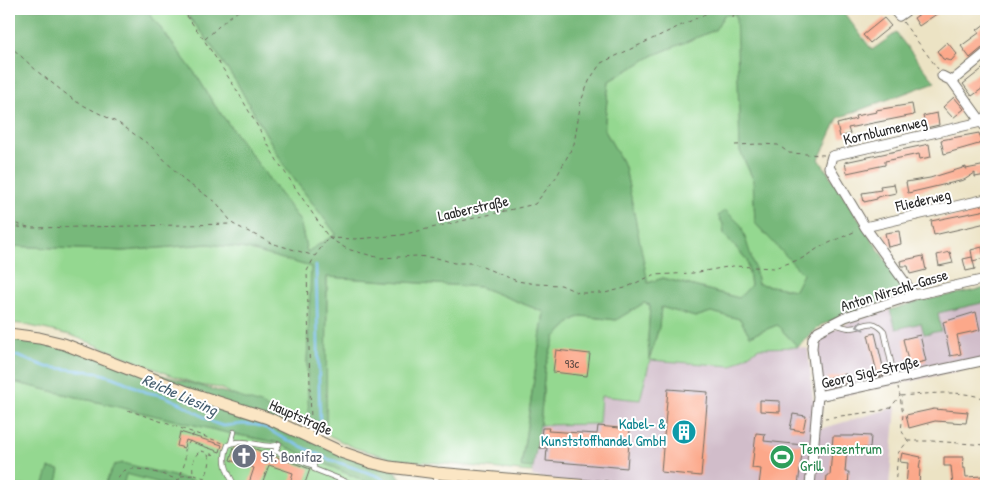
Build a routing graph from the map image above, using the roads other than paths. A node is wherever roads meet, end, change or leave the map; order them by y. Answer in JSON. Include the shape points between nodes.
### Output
{"nodes":[{"id":1,"x":909,"y":9,"type":"edge"},
{"id":2,"x":896,"y":13,"type":"edge"},
{"id":3,"x":986,"y":54,"type":"edge"},
{"id":4,"x":942,"y":76,"type":"road end"},
{"id":5,"x":952,"y":81,"type":"junction"},
{"id":6,"x":985,"y":122,"type":"edge"},
{"id":7,"x":986,"y":199,"type":"edge"},
{"id":8,"x":865,"y":228,"type":"junction"},
{"id":9,"x":986,"y":279,"type":"edge"},
{"id":10,"x":914,"y":295,"type":"junction"},
{"id":11,"x":833,"y":324,"type":"junction"},
{"id":12,"x":9,"y":334,"type":"edge"},
{"id":13,"x":986,"y":360,"type":"edge"},
{"id":14,"x":895,"y":380,"type":"junction"},
{"id":15,"x":818,"y":396,"type":"junction"},
{"id":16,"x":234,"y":432,"type":"dead end"},
{"id":17,"x":229,"y":444,"type":"junction"},
{"id":18,"x":437,"y":473,"type":"junction"},
{"id":19,"x":235,"y":486,"type":"edge"},
{"id":20,"x":357,"y":486,"type":"edge"},
{"id":21,"x":435,"y":486,"type":"edge"},
{"id":22,"x":590,"y":486,"type":"edge"},
{"id":23,"x":810,"y":486,"type":"edge"}],
"edges":[{"from":1,"to":2,"type":"street"},
{"from":3,"to":5,"type":"street"},
{"from":4,"to":5,"type":"street"},
{"from":5,"to":6,"type":"street"},
{"from":6,"to":8,"type":"street","name":"Kornblumenweg","via":[[832,156],[829,167]]},
{"from":7,"to":8,"type":"street","name":"Fliederweg"},
{"from":8,"to":10,"type":"street","name":"Kornblumenweg"},
{"from":9,"to":10,"type":"street","name":"Anton Nirschl-Gasse"},
{"from":10,"to":11,"type":"street","name":"Anton Nirschl-Gasse"},
{"from":14,"to":11,"type":"lane","one_way":true,"via":[[884,331],[879,325],[871,323],[850,328]]},
{"from":11,"to":15,"type":"street","name":"Anton Nirschl-Gasse","via":[[818,331],[813,338]]},
{"from":12,"to":18,"type":"main road","name":"Hauptstraße","via":[[64,344],[240,413],[268,418],[309,432],[341,452],[373,463]]},
{"from":13,"to":14,"type":"street","name":"Georg Sigl-Straße"},
{"from":14,"to":15,"type":"street","name":"Georg Sigl-Straße"},
{"from":15,"to":23,"type":"street","name":"Georg Sigl-Straße"},
{"from":16,"to":17,"type":"lane"},
{"from":17,"to":19,"type":"lane","via":[[225,456],[227,472]]},
{"from":17,"to":20,"type":"lane","via":[[240,441],[280,444],[275,451]]},
{"from":18,"to":21,"type":"lane"},
{"from":18,"to":22,"type":"main road","name":"Hauptstraße"}]}
